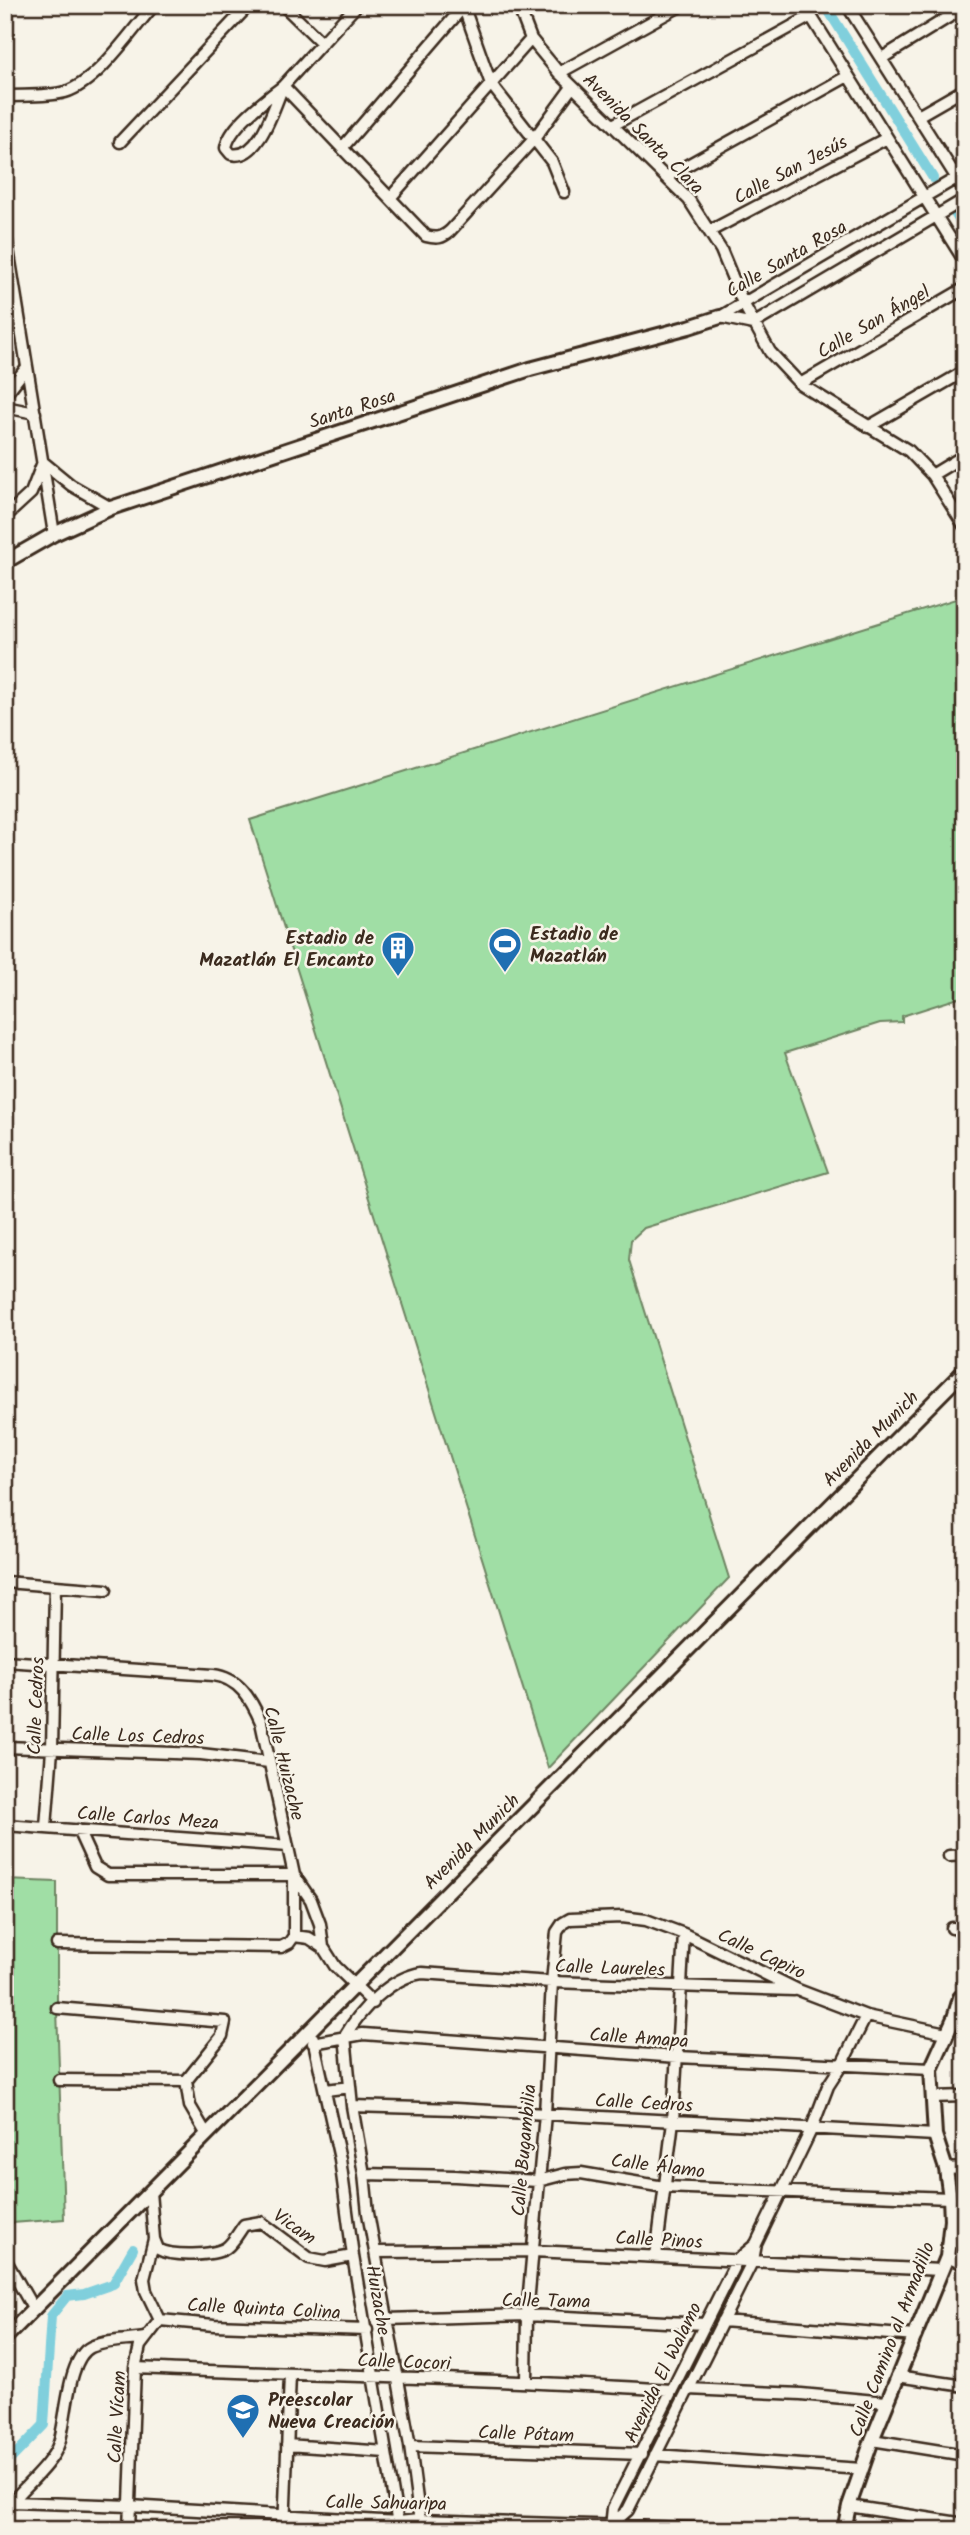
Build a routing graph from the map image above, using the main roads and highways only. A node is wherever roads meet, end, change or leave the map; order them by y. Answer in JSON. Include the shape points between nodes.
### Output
{"nodes":[{"id":1,"x":720,"y":317,"type":"road end"},
{"id":2,"x":5,"y":562,"type":"edge"},
{"id":3,"x":965,"y":1370,"type":"edge"},
{"id":4,"x":962,"y":1998,"type":"edge"},
{"id":5,"x":960,"y":2018,"type":"edge"},
{"id":6,"x":5,"y":2338,"type":"edge"},
{"id":7,"x":844,"y":2530,"type":"edge"}],
"edges":[{"from":1,"to":2,"type":"main road","name":"Santa Rosa","via":[[530,369],[111,508]]},
{"from":3,"to":6,"type":"main road","name":"Avenida Munich"},
{"from":4,"to":5,"type":"main road","name":"Calle Camino al Armadillo"},
{"from":5,"to":7,"type":"main road","name":"Calle Camino al Armadillo","via":[[946,2034],[931,2069],[935,2135],[950,2198],[947,2257],[886,2402]]}]}
